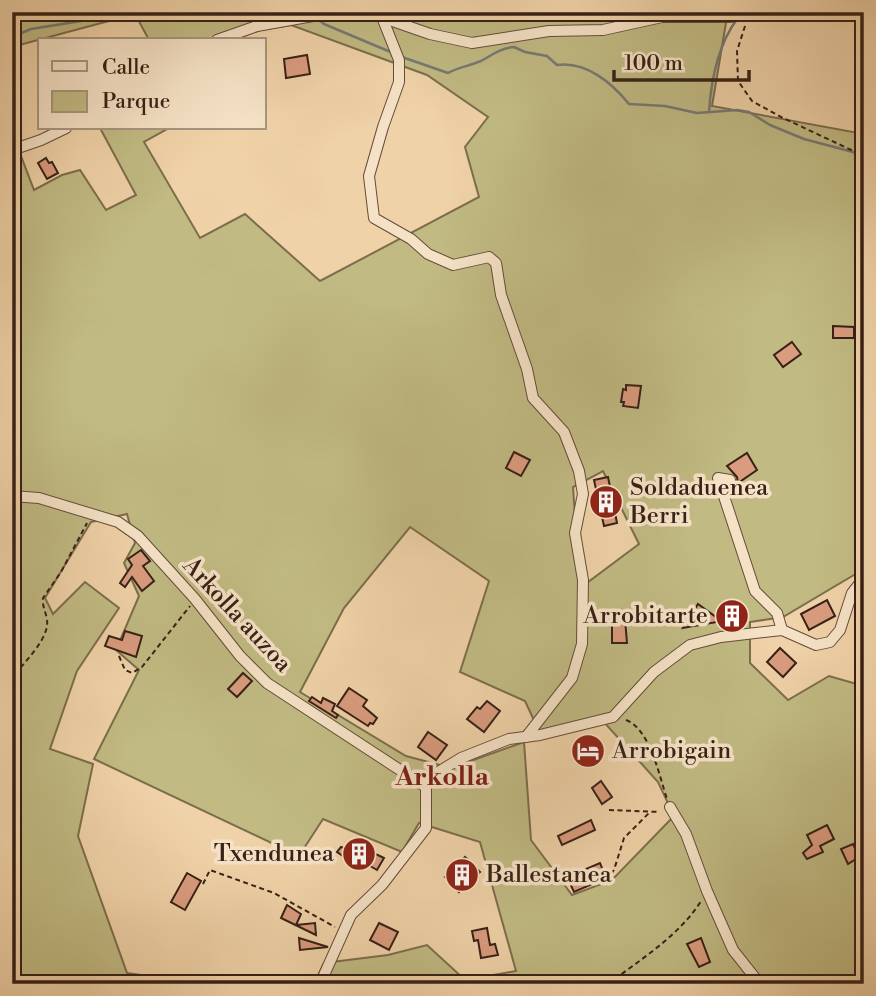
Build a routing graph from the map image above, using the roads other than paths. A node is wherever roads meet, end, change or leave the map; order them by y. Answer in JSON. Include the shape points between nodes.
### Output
{"nodes":[{"id":1,"x":335,"y":12,"type":"edge"},
{"id":2,"x":770,"y":12,"type":"edge"},
{"id":3,"x":382,"y":15,"type":"edge"},
{"id":4,"x":223,"y":38,"type":"edge"},
{"id":5,"x":62,"y":130,"type":"edge"},
{"id":6,"x":12,"y":150,"type":"edge"},
{"id":7,"x":864,"y":273,"type":"edge"},
{"id":8,"x":864,"y":475,"type":"edge"},
{"id":9,"x":730,"y":480,"type":"dead end"},
{"id":10,"x":12,"y":496,"type":"edge"},
{"id":11,"x":864,"y":578,"type":"edge"},
{"id":12,"x":782,"y":630,"type":"junction"},
{"id":13,"x":527,"y":737,"type":"junction"},
{"id":14,"x":426,"y":787,"type":"junction"},
{"id":15,"x":670,"y":807,"type":"road end"},
{"id":16,"x":320,"y":984,"type":"edge"},
{"id":17,"x":760,"y":984,"type":"edge"}],
"edges":[{"from":1,"to":4,"type":"street","via":[[257,26]]},
{"from":2,"to":3,"type":"street","via":[[662,17],[603,30],[549,31],[472,44]]},
{"from":3,"to":13,"type":"street","via":[[399,60],[399,82],[369,176],[374,218],[453,265],[489,257],[496,263],[501,295],[533,398],[564,432],[579,471],[583,495],[575,533],[583,580],[582,644],[572,678]]},
{"from":5,"to":6,"type":"street"},
{"from":7,"to":8,"type":"street"},
{"from":9,"to":12,"type":"street","via":[[718,478],[751,581],[777,613]]},
{"from":10,"to":14,"type":"street","name":"Arkolla auzoa","via":[[39,498],[118,522],[138,536],[267,683]]},
{"from":11,"to":12,"type":"street","via":[[852,593],[840,630],[830,642],[816,645]]},
{"from":12,"to":13,"type":"street","via":[[690,645],[654,672],[613,717]]},
{"from":13,"to":14,"type":"street","via":[[499,742],[461,758],[435,774]]},
{"from":14,"to":16,"type":"street","via":[[426,828],[351,915]]},
{"from":15,"to":17,"type":"street","via":[[686,834],[733,950]]}]}
